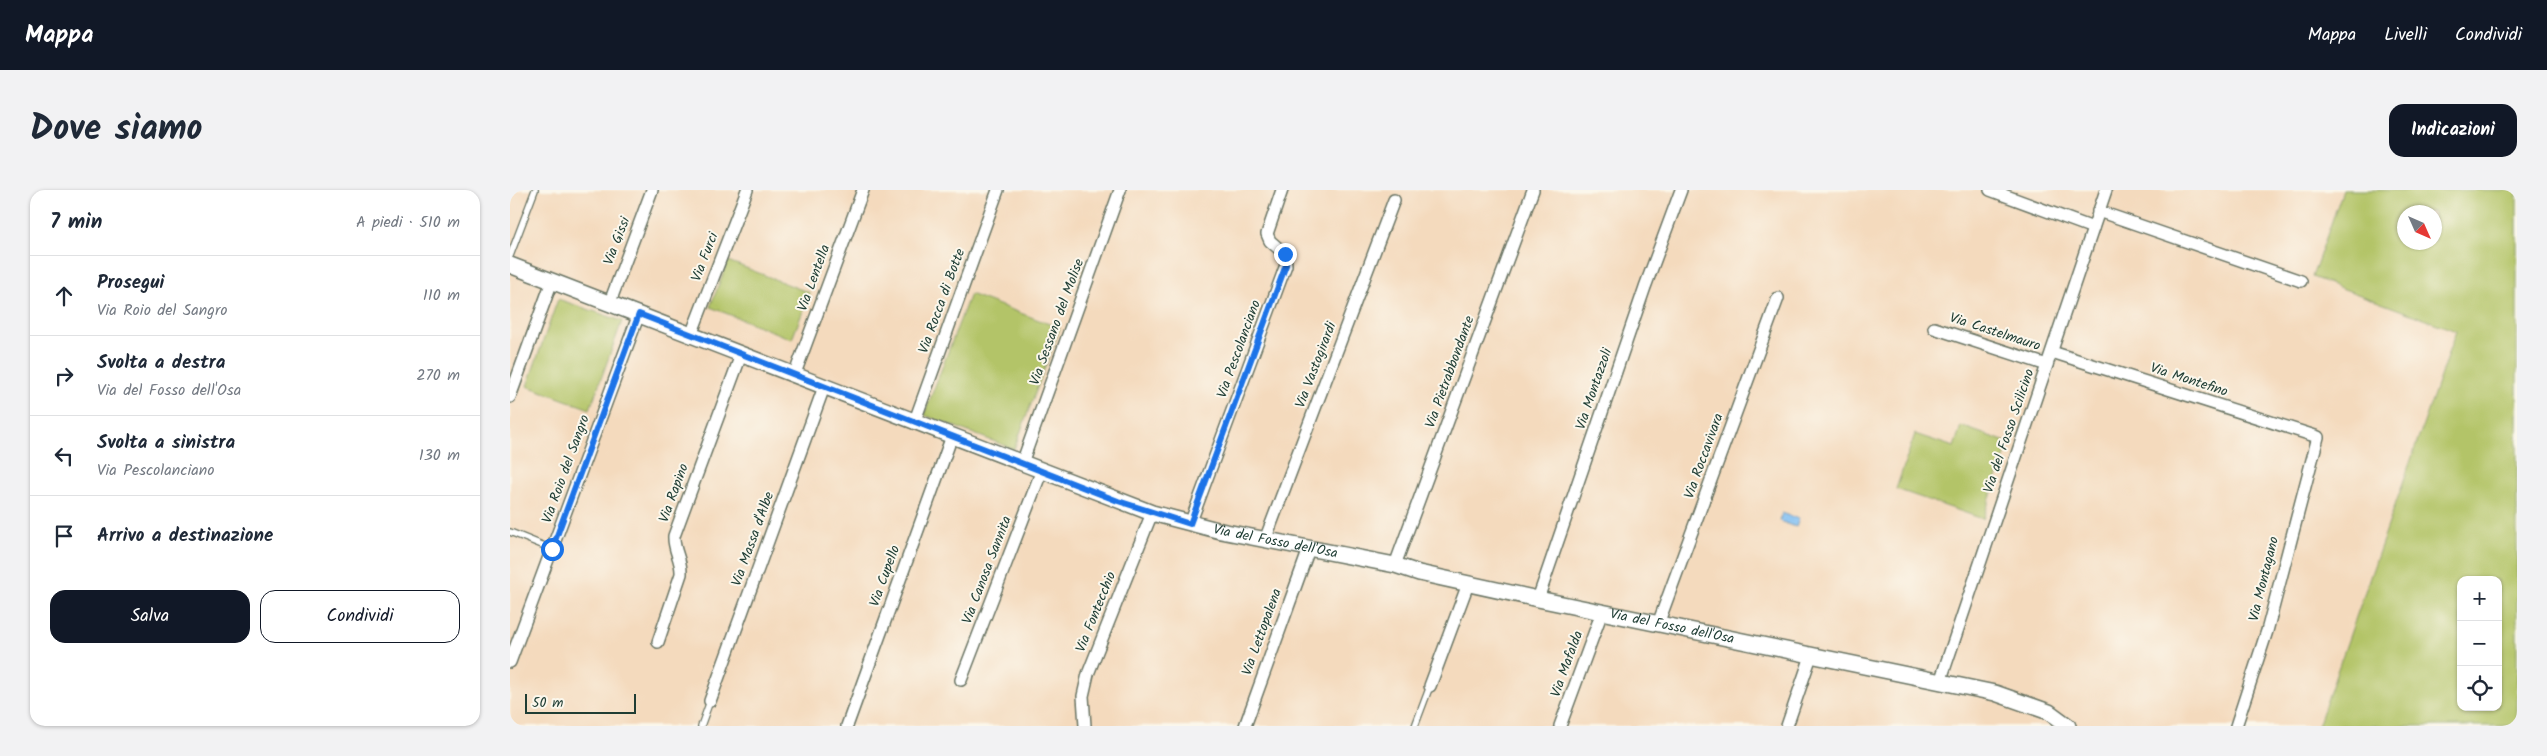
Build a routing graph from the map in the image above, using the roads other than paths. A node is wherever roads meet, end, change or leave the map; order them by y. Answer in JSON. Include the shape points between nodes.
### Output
{"nodes":[{"id":1,"x":535,"y":190,"type":"edge"},
{"id":2,"x":652,"y":190,"type":"edge"},
{"id":3,"x":747,"y":190,"type":"edge"},
{"id":4,"x":863,"y":190,"type":"edge"},
{"id":5,"x":998,"y":190,"type":"edge"},
{"id":6,"x":1120,"y":190,"type":"edge"},
{"id":7,"x":1282,"y":190,"type":"edge"},
{"id":8,"x":1533,"y":190,"type":"edge"},
{"id":9,"x":1682,"y":190,"type":"edge"},
{"id":10,"x":1990,"y":190,"type":"edge"},
{"id":11,"x":2106,"y":190,"type":"edge"},
{"id":12,"x":1394,"y":200,"type":"dead end"},
{"id":13,"x":2098,"y":212,"type":"junction"},
{"id":14,"x":2093,"y":228,"type":"junction"},
{"id":15,"x":510,"y":256,"type":"edge"},
{"id":16,"x":510,"y":265,"type":"edge"},
{"id":17,"x":552,"y":281,"type":"junction"},
{"id":18,"x":2301,"y":281,"type":"dead end"},
{"id":19,"x":1778,"y":298,"type":"dead end"},
{"id":20,"x":610,"y":302,"type":"junction"},
{"id":21,"x":639,"y":314,"type":"junction"},
{"id":22,"x":1934,"y":328,"type":"dead end"},
{"id":23,"x":691,"y":335,"type":"junction"},
{"id":24,"x":2052,"y":352,"type":"junction"},
{"id":25,"x":741,"y":355,"type":"junction"},
{"id":26,"x":2047,"y":365,"type":"junction"},
{"id":27,"x":794,"y":376,"type":"junction"},
{"id":28,"x":824,"y":387,"type":"junction"},
{"id":29,"x":510,"y":397,"type":"edge"},
{"id":30,"x":914,"y":423,"type":"junction"},
{"id":31,"x":952,"y":436,"type":"junction"},
{"id":32,"x":2318,"y":437,"type":"joint"},
{"id":33,"x":1022,"y":463,"type":"junction"},
{"id":34,"x":1042,"y":470,"type":"junction"},
{"id":35,"x":1152,"y":513,"type":"junction"},
{"id":36,"x":1190,"y":524,"type":"junction"},
{"id":37,"x":510,"y":532,"type":"edge"},
{"id":38,"x":1265,"y":540,"type":"junction"},
{"id":39,"x":552,"y":549,"type":"junction"},
{"id":40,"x":1309,"y":549,"type":"junction"},
{"id":41,"x":1395,"y":565,"type":"junction"},
{"id":42,"x":1468,"y":584,"type":"junction"},
{"id":43,"x":1538,"y":599,"type":"junction"},
{"id":44,"x":1602,"y":612,"type":"junction"},
{"id":45,"x":1658,"y":624,"type":"junction"},
{"id":46,"x":658,"y":642,"type":"dead end"},
{"id":47,"x":1811,"y":656,"type":"junction"},
{"id":48,"x":510,"y":662,"type":"edge"},
{"id":49,"x":961,"y":680,"type":"dead end"},
{"id":50,"x":1940,"y":682,"type":"junction"},
{"id":51,"x":1430,"y":686,"type":"joint"},
{"id":52,"x":710,"y":701,"type":"joint"},
{"id":53,"x":701,"y":726,"type":"edge"},
{"id":54,"x":847,"y":726,"type":"edge"},
{"id":55,"x":1085,"y":726,"type":"edge"},
{"id":56,"x":1245,"y":726,"type":"edge"},
{"id":57,"x":1416,"y":726,"type":"edge"},
{"id":58,"x":1560,"y":726,"type":"edge"},
{"id":59,"x":1787,"y":726,"type":"edge"},
{"id":60,"x":2068,"y":726,"type":"edge"},
{"id":61,"x":2236,"y":726,"type":"edge"}],
"edges":[{"from":1,"to":15,"type":"lane"},
{"from":2,"to":20,"type":"street","name":"Via Gissi"},
{"from":3,"to":23,"type":"street","name":"Via Furci"},
{"from":4,"to":27,"type":"street","name":"Via Lentella"},
{"from":5,"to":30,"type":"street","name":"Via Rocca di Botte"},
{"from":6,"to":33,"type":"street","name":"Via Sessano del Molise"},
{"from":7,"to":36,"type":"street","name":"Via Pescolanciano","via":[[1267,234],[1285,254],[1286,265]]},
{"from":8,"to":41,"type":"street","name":"Via Pietrabbondante"},
{"from":9,"to":43,"type":"street","name":"Via Montazzoli","via":[[1645,287]]},
{"from":10,"to":14,"type":"street"},
{"from":11,"to":13,"type":"street","name":"Via del Fosso Scilicino"},
{"from":12,"to":38,"type":"street","name":"Via Vastogirardi"},
{"from":13,"to":14,"type":"street","name":"Via del Fosso Scilicino"},
{"from":13,"to":18,"type":"street"},
{"from":14,"to":24,"type":"street","name":"Via del Fosso Scilicino"},
{"from":16,"to":17,"type":"street","name":"Via del Fosso dell'Osa"},
{"from":17,"to":20,"type":"street","name":"Via del Fosso dell'Osa"},
{"from":17,"to":29,"type":"street"},
{"from":19,"to":45,"type":"street","name":"Via Roccavivara"},
{"from":20,"to":21,"type":"street","name":"Via del Fosso dell'Osa"},
{"from":21,"to":23,"type":"street","name":"Via del Fosso dell'Osa"},
{"from":21,"to":39,"type":"street","name":"Via Roio del Sangro"},
{"from":22,"to":26,"type":"street","name":"Via Castelmauro"},
{"from":23,"to":25,"type":"street","name":"Via del Fosso dell'Osa"},
{"from":24,"to":26,"type":"street","name":"Via del Fosso Scilicino"},
{"from":24,"to":32,"type":"street","name":"Via Montefino"},
{"from":25,"to":27,"type":"street","name":"Via del Fosso dell'Osa"},
{"from":25,"to":46,"type":"street","name":"Via Rapino","via":[[674,536],[681,574]]},
{"from":26,"to":50,"type":"street","name":"Via del Fosso Scilicino"},
{"from":27,"to":28,"type":"street","name":"Via del Fosso dell'Osa"},
{"from":28,"to":30,"type":"street","name":"Via del Fosso dell'Osa"},
{"from":28,"to":52,"type":"street","name":"Via Massa d'Albe"},
{"from":30,"to":31,"type":"street","name":"Via del Fosso dell'Osa"},
{"from":31,"to":33,"type":"street","name":"Via del Fosso dell'Osa"},
{"from":31,"to":54,"type":"street","name":"Via Cupello"},
{"from":32,"to":61,"type":"street","name":"Via Montagano","via":[[2266,631]]},
{"from":33,"to":34,"type":"street","name":"Via del Fosso dell'Osa"},
{"from":34,"to":35,"type":"street","name":"Via del Fosso dell'Osa"},
{"from":34,"to":49,"type":"street","name":"Via Canosa Sannita"},
{"from":35,"to":36,"type":"street","name":"Via del Fosso dell'Osa"},
{"from":35,"to":55,"type":"street","name":"Via Fontecchio","via":[[1086,680],[1083,696]]},
{"from":36,"to":38,"type":"street","name":"Via del Fosso dell'Osa"},
{"from":37,"to":39,"type":"lane"},
{"from":38,"to":40,"type":"street","name":"Via del Fosso dell'Osa"},
{"from":39,"to":48,"type":"street","name":"Via Roio del Sangro"},
{"from":40,"to":41,"type":"street","name":"Via del Fosso dell'Osa"},
{"from":40,"to":56,"type":"street","name":"Via Lettopalena"},
{"from":41,"to":42,"type":"street","name":"Via del Fosso dell'Osa"},
{"from":42,"to":43,"type":"street","name":"Via del Fosso dell'Osa"},
{"from":42,"to":51,"type":"street"},
{"from":43,"to":44,"type":"street","name":"Via del Fosso dell'Osa"},
{"from":44,"to":45,"type":"street","name":"Via del Fosso dell'Osa"},
{"from":44,"to":58,"type":"street","name":"Via Mafalda"},
{"from":45,"to":47,"type":"street","name":"Via del Fosso dell'Osa"},
{"from":47,"to":50,"type":"street","name":"Via del Fosso dell'Osa"},
{"from":47,"to":59,"type":"street"},
{"from":50,"to":60,"type":"street","name":"Via del Fosso dell'Osa","via":[[2029,703]]},
{"from":51,"to":57,"type":"lane"},
{"from":52,"to":53,"type":"lane"}]}
